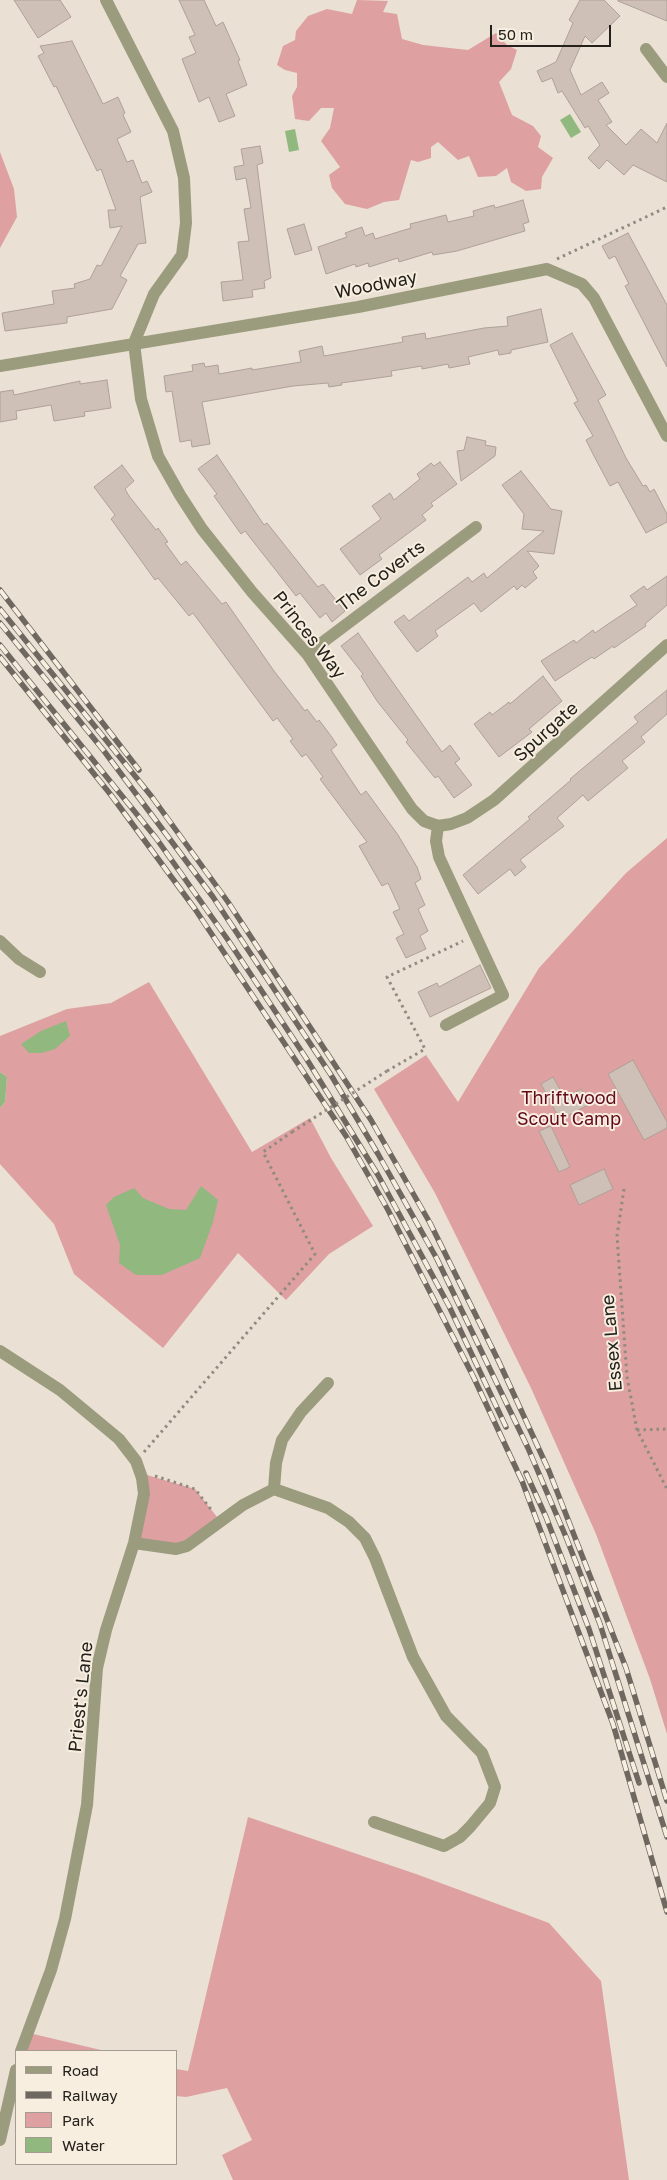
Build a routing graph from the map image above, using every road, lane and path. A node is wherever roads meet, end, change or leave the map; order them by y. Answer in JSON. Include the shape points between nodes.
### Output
{"nodes":[{"id":1,"x":106,"y":0,"type":"edge"},
{"id":2,"x":646,"y":49,"type":"dead end"},
{"id":3,"x":667,"y":76,"type":"edge"},
{"id":4,"x":667,"y":207,"type":"edge"},
{"id":5,"x":547,"y":269,"type":"junction"},
{"id":6,"x":134,"y":343,"type":"junction"},
{"id":7,"x":0,"y":366,"type":"edge"},
{"id":8,"x":667,"y":436,"type":"edge"},
{"id":9,"x":476,"y":527,"type":"dead end"},
{"id":10,"x":667,"y":645,"type":"edge"},
{"id":11,"x":307,"y":654,"type":"junction"},
{"id":12,"x":438,"y":826,"type":"junction"},
{"id":13,"x":475,"y":935,"type":"junction"},
{"id":14,"x":0,"y":941,"type":"edge"},
{"id":15,"x":40,"y":972,"type":"dead end"},
{"id":16,"x":446,"y":1025,"type":"dead end"},
{"id":17,"x":624,"y":1189,"type":"dead end"},
{"id":18,"x":0,"y":1351,"type":"edge"},
{"id":19,"x":328,"y":1383,"type":"dead end"},
{"id":20,"x":667,"y":1429,"type":"edge"},
{"id":21,"x":637,"y":1430,"type":"junction"},
{"id":22,"x":136,"y":1460,"type":"junction"},
{"id":23,"x":142,"y":1478,"type":"junction"},
{"id":24,"x":274,"y":1489,"type":"junction"},
{"id":25,"x":667,"y":1489,"type":"edge"},
{"id":26,"x":221,"y":1522,"type":"junction"},
{"id":27,"x":134,"y":1543,"type":"junction"},
{"id":28,"x":374,"y":1822,"type":"dead end"},
{"id":29,"x":22,"y":2050,"type":"edge"},
{"id":30,"x":15,"y":2074,"type":"edge"},
{"id":31,"x":1,"y":2125,"type":"edge"},
{"id":32,"x":0,"y":2140,"type":"edge"}],
"edges":[{"from":1,"to":6,"type":"street","via":[[173,131],[184,178],[186,223],[182,255],[154,294]]},
{"from":2,"to":3,"type":"street"},
{"from":4,"to":5,"type":"path","via":[[557,258]]},
{"from":5,"to":6,"type":"street","name":"Woodway","via":[[358,307]]},
{"from":5,"to":8,"type":"street","via":[[582,284],[594,298]]},
{"from":6,"to":7,"type":"street","name":"Woodway"},
{"from":6,"to":11,"type":"street","name":"Princes Way","via":[[141,399],[158,456],[202,529]]},
{"from":9,"to":11,"type":"street","name":"The Coverts"},
{"from":10,"to":12,"type":"street","name":"Spurgate","via":[[494,800],[466,818]]},
{"from":11,"to":12,"type":"street","name":"Princes Way","via":[[412,810],[424,821]]},
{"from":12,"to":13,"type":"street","via":[[439,857]]},
{"from":13,"to":16,"type":"street","via":[[503,995]]},
{"from":13,"to":22,"type":"path","bridge":true,"via":[[387,977],[425,1049],[263,1152],[315,1254]]},
{"from":14,"to":15,"type":"street","via":[[19,959]]},
{"from":17,"to":21,"type":"path","name":"Essex Lane","via":[[616,1236],[628,1377]]},
{"from":18,"to":22,"type":"street","name":"Priest's Lane","via":[[60,1390],[119,1439]]},
{"from":19,"to":24,"type":"street","via":[[301,1412],[282,1440]]},
{"from":20,"to":21,"type":"path"},
{"from":21,"to":25,"type":"path","name":"Essex Lane"},
{"from":22,"to":23,"type":"street","name":"Priest's Lane"},
{"from":23,"to":26,"type":"path","via":[[147,1475],[195,1489]]},
{"from":23,"to":27,"type":"street","name":"Priest's Lane","via":[[144,1494]]},
{"from":24,"to":26,"type":"street","via":[[243,1505]]},
{"from":24,"to":28,"type":"street","via":[[328,1508],[365,1538],[413,1657],[446,1716],[482,1753],[492,1774],[495,1787],[490,1803],[460,1837],[444,1846]]},
{"from":26,"to":27,"type":"street","via":[[187,1546],[176,1549]]},
{"from":27,"to":29,"type":"street","name":"Priest's Lane","via":[[106,1630],[98,1668],[87,1805],[65,1919]]},
{"from":30,"to":31,"type":"street"},
{"from":31,"to":32,"type":"street"}]}
